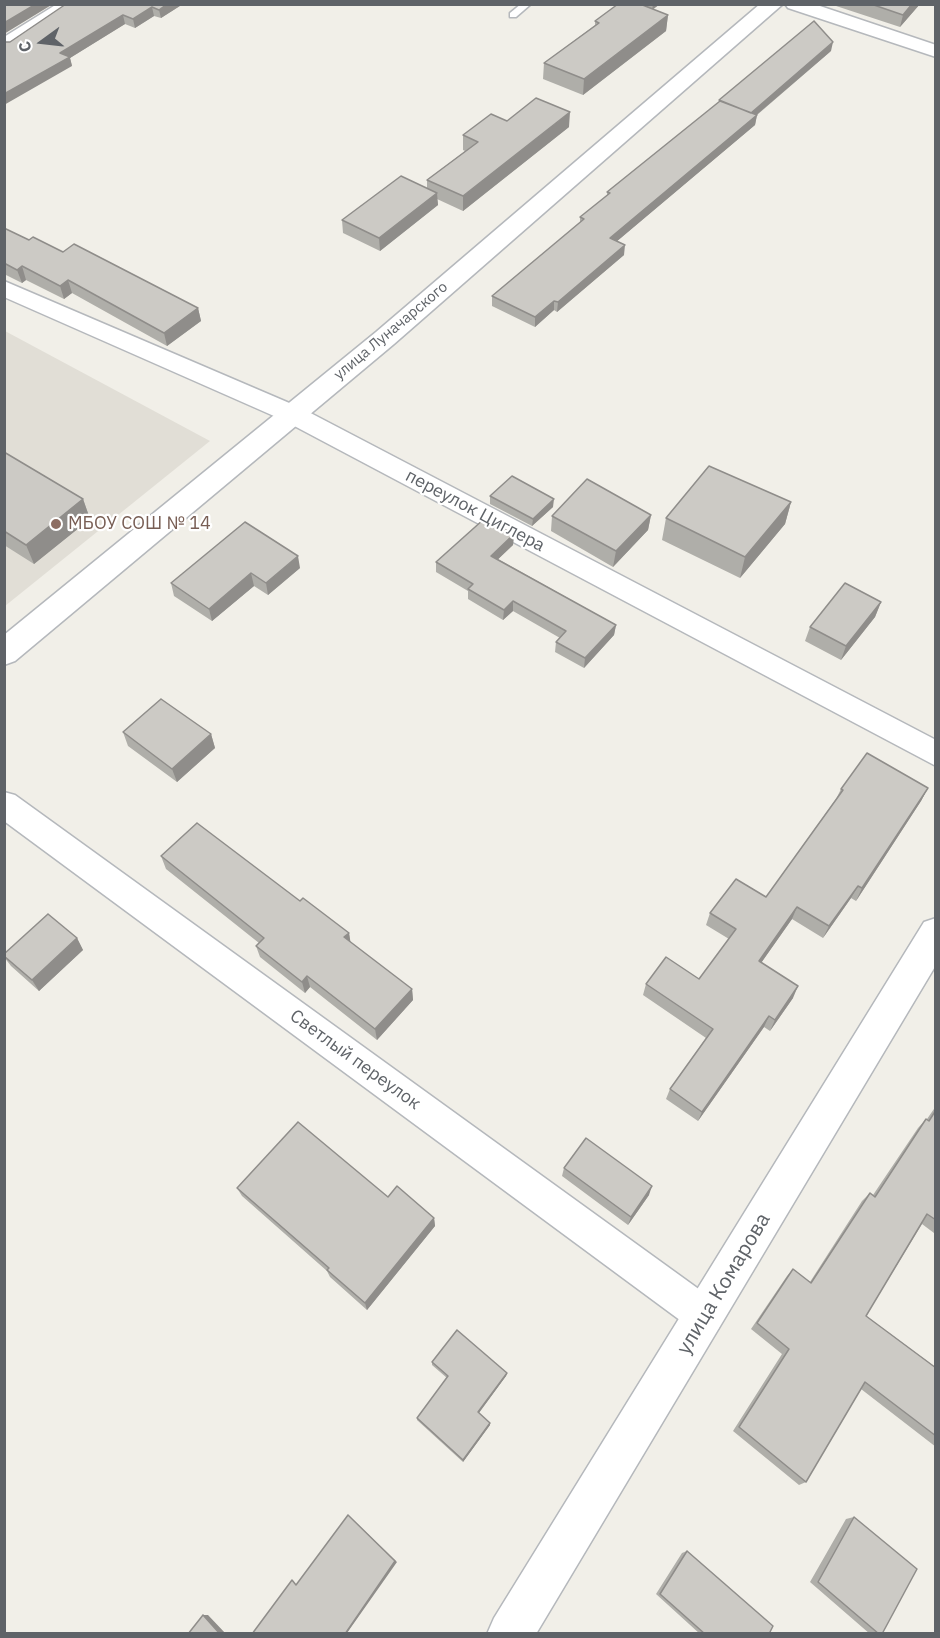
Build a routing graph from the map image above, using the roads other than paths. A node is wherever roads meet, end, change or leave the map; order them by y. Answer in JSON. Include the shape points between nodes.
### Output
{"nodes":[{"id":1,"x":71,"y":4,"type":"edge"},
{"id":2,"x":527,"y":4,"type":"edge"},
{"id":3,"x":773,"y":4,"type":"edge"},
{"id":4,"x":794,"y":4,"type":"edge"},
{"id":5,"x":513,"y":15,"type":"dead end"},
{"id":6,"x":4,"y":45,"type":"edge"},
{"id":7,"x":936,"y":51,"type":"edge"},
{"id":8,"x":4,"y":288,"type":"edge"},
{"id":9,"x":292,"y":414,"type":"junction"},
{"id":10,"x":4,"y":653,"type":"edge"},
{"id":11,"x":936,"y":754,"type":"edge"},
{"id":12,"x":4,"y":804,"type":"edge"},
{"id":13,"x":936,"y":933,"type":"edge"},
{"id":14,"x":705,"y":1316,"type":"junction"},
{"id":15,"x":510,"y":1634,"type":"edge"}],
"edges":[{"from":1,"to":6,"type":"street"},
{"from":2,"to":5,"type":"lane"},
{"from":3,"to":9,"type":"street","name":"улица Луначарского"},
{"from":4,"to":7,"type":"street"},
{"from":8,"to":9,"type":"street","name":"переулок Циглера"},
{"from":9,"to":10,"type":"street","name":"улица Луначарского"},
{"from":9,"to":11,"type":"street","name":"переулок Циглера"},
{"from":12,"to":14,"type":"street","name":"Светлый переулок"},
{"from":13,"to":14,"type":"street","name":"улица Комарова"},
{"from":14,"to":15,"type":"street","name":"улица Комарова"}]}
